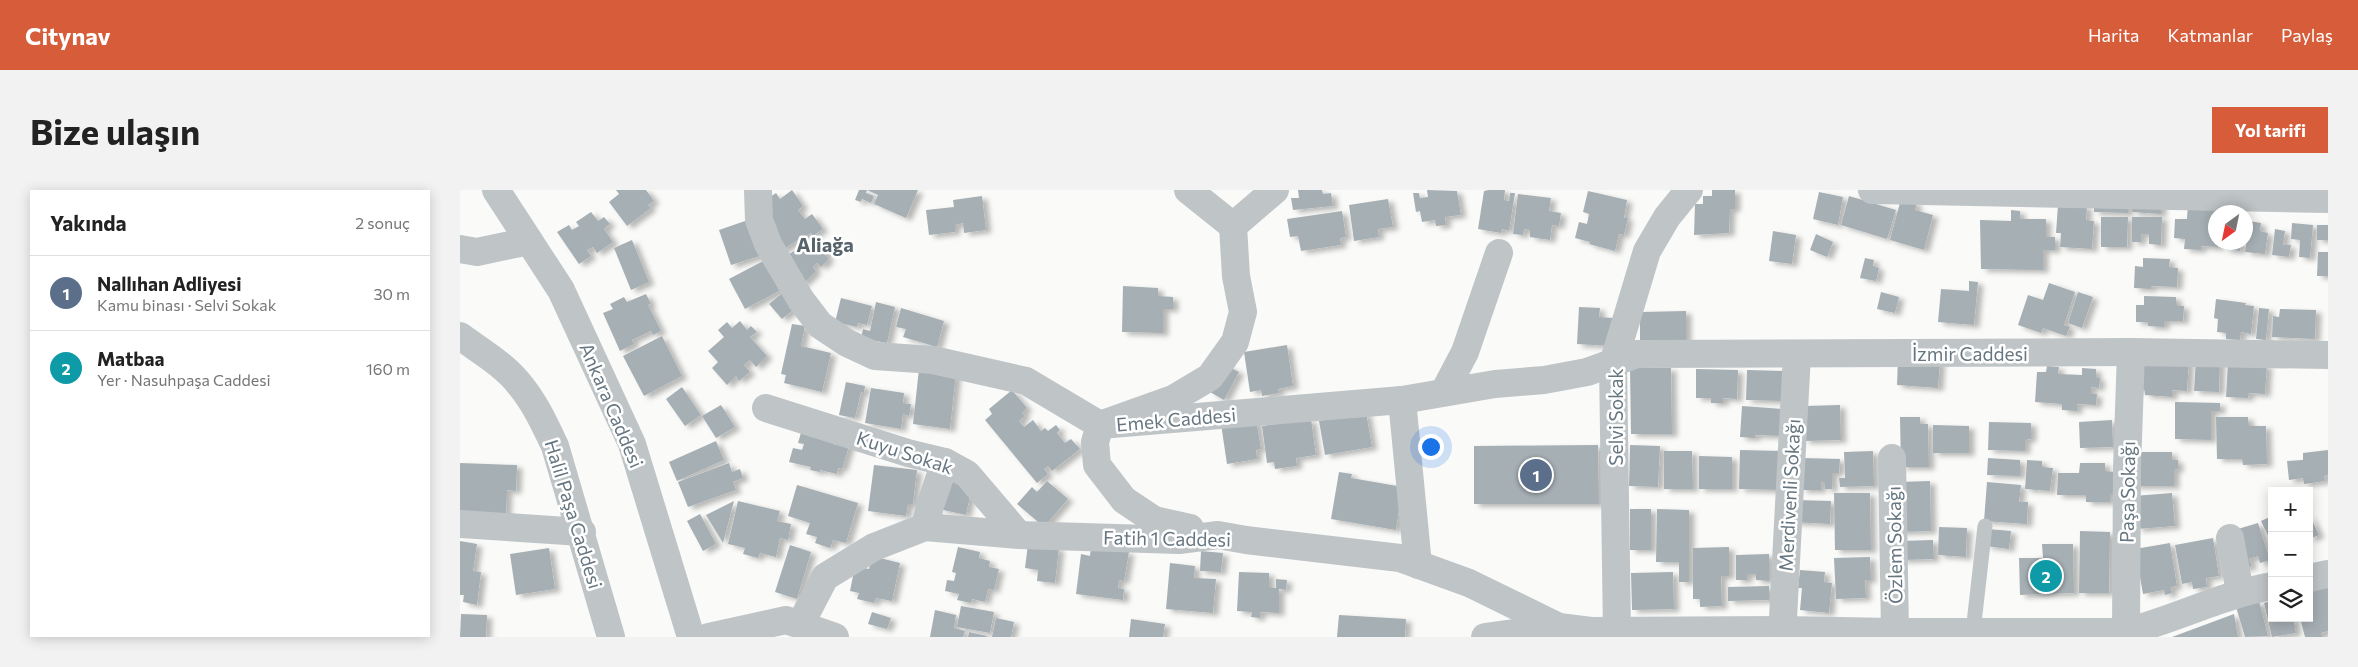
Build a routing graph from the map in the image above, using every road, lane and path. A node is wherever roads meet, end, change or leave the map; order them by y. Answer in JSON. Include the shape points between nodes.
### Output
{"nodes":[{"id":1,"x":496,"y":190,"type":"edge"},
{"id":2,"x":758,"y":190,"type":"edge"},
{"id":3,"x":1188,"y":190,"type":"edge"},
{"id":4,"x":1275,"y":190,"type":"edge"},
{"id":5,"x":1689,"y":190,"type":"edge"},
{"id":6,"x":1872,"y":190,"type":"edge"},
{"id":7,"x":1946,"y":191,"type":"edge"},
{"id":8,"x":2328,"y":199,"type":"edge"},
{"id":9,"x":1233,"y":226,"type":"junction"},
{"id":10,"x":529,"y":241,"type":"junction"},
{"id":11,"x":460,"y":249,"type":"edge"},
{"id":12,"x":1498,"y":253,"type":"dead end"},
{"id":13,"x":460,"y":336,"type":"edge"},
{"id":14,"x":2131,"y":352,"type":"junction"},
{"id":15,"x":1797,"y":354,"type":"junction"},
{"id":16,"x":2328,"y":355,"type":"edge"},
{"id":17,"x":1613,"y":364,"type":"junction"},
{"id":18,"x":1444,"y":392,"type":"junction"},
{"id":19,"x":1402,"y":400,"type":"junction"},
{"id":20,"x":766,"y":408,"type":"dead end"},
{"id":21,"x":1100,"y":425,"type":"junction"},
{"id":22,"x":1892,"y":458,"type":"dead end"},
{"id":23,"x":945,"y":462,"type":"junction"},
{"id":24,"x":460,"y":524,"type":"edge"},
{"id":25,"x":1985,"y":526,"type":"dead end"},
{"id":26,"x":926,"y":527,"type":"junction"},
{"id":27,"x":582,"y":532,"type":"junction"},
{"id":28,"x":1218,"y":534,"type":"junction"},
{"id":29,"x":1019,"y":535,"type":"junction"},
{"id":30,"x":2230,"y":538,"type":"dead end"},
{"id":31,"x":1418,"y":565,"type":"junction"},
{"id":32,"x":2328,"y":574,"type":"edge"},
{"id":33,"x":2313,"y":577,"type":"edge"},
{"id":34,"x":2268,"y":587,"type":"edge"},
{"id":35,"x":2240,"y":592,"type":"junction"},
{"id":36,"x":800,"y":625,"type":"junction"},
{"id":37,"x":1559,"y":628,"type":"junction"},
{"id":38,"x":2154,"y":631,"type":"edge"},
{"id":39,"x":1895,"y":632,"type":"junction"},
{"id":40,"x":1973,"y":632,"type":"junction"},
{"id":41,"x":2126,"y":632,"type":"junction"},
{"id":42,"x":1599,"y":633,"type":"edge"},
{"id":43,"x":1782,"y":633,"type":"edge"},
{"id":44,"x":1695,"y":634,"type":"edge"},
{"id":45,"x":611,"y":637,"type":"edge"},
{"id":46,"x":691,"y":637,"type":"edge"},
{"id":47,"x":710,"y":637,"type":"edge"},
{"id":48,"x":835,"y":637,"type":"edge"},
{"id":49,"x":1485,"y":637,"type":"edge"}],
"edges":[{"from":1,"to":10,"type":"street","name":"Ankara Caddesi"},
{"from":2,"to":21,"type":"street","name":"Emek Caddesi","via":[[759,220],[768,244],[820,325],[875,356],[933,360],[1026,381]]},
{"from":3,"to":9,"type":"street"},
{"from":4,"to":9,"type":"street"},
{"from":5,"to":17,"type":"street","name":"Selvi Sokak","via":[[1667,217],[1647,251]]},
{"from":6,"to":7,"type":"street"},
{"from":7,"to":8,"type":"street"},
{"from":9,"to":21,"type":"street","via":[[1236,276],[1243,312],[1235,342],[1210,377],[1172,399]]},
{"from":10,"to":11,"type":"street","via":[[477,252]]},
{"from":10,"to":46,"type":"street","name":"Ankara Caddesi","via":[[561,290],[632,444]]},
{"from":12,"to":18,"type":"street","via":[[1465,352]]},
{"from":13,"to":27,"type":"street","name":"Halil Paşa Caddesi","via":[[520,384],[555,446]]},
{"from":14,"to":15,"type":"street","name":"İzmir Caddesi"},
{"from":14,"to":16,"type":"street","name":"İzmir Caddesi"},
{"from":14,"to":41,"type":"street","name":"Paşa Sokağı"},
{"from":15,"to":17,"type":"street","name":"İzmir Caddesi","via":[[1637,354]]},
{"from":15,"to":43,"type":"street","name":"Merdivenli Sokağı"},
{"from":17,"to":18,"type":"street","name":"Emek Caddesi","via":[[1544,380]]},
{"from":17,"to":42,"type":"street","name":"Selvi Sokak"},
{"from":18,"to":19,"type":"street","name":"Emek Caddesi"},
{"from":19,"to":21,"type":"street","name":"Emek Caddesi"},
{"from":19,"to":31,"type":"street"},
{"from":20,"to":23,"type":"street","name":"Kuyu Sokak"},
{"from":21,"to":28,"type":"street","via":[[1095,442],[1097,464],[1124,500],[1154,520]]},
{"from":22,"to":39,"type":"street","name":"Özlem Sokağı"},
{"from":23,"to":26,"type":"street"},
{"from":23,"to":29,"type":"street","name":"Kuyu Sokak","via":[[967,474]]},
{"from":24,"to":27,"type":"street"},
{"from":25,"to":40,"type":"lane"},
{"from":26,"to":29,"type":"street","name":"Fatih 1 Caddesi"},
{"from":26,"to":36,"type":"street","name":"Fatih 1 Caddesi","via":[[874,547],[825,577]]},
{"from":27,"to":45,"type":"street","name":"Halil Paşa Caddesi"},
{"from":28,"to":29,"type":"street","name":"Fatih 1 Caddesi","via":[[1179,540]]},
{"from":28,"to":31,"type":"street","name":"Fatih 1 Caddesi","via":[[1400,558]]},
{"from":30,"to":35,"type":"street"},
{"from":31,"to":37,"type":"street","name":"Fatih 1 Caddesi","via":[[1469,583]]},
{"from":32,"to":33,"type":"street"},
{"from":34,"to":35,"type":"street"},
{"from":35,"to":38,"type":"street"},
{"from":36,"to":47,"type":"street","via":[[786,620]]},
{"from":36,"to":48,"type":"street"},
{"from":37,"to":42,"type":"street"},
{"from":37,"to":49,"type":"street"},
{"from":38,"to":41,"type":"street"},
{"from":39,"to":40,"type":"street"},
{"from":39,"to":43,"type":"street"},
{"from":40,"to":41,"type":"street"},
{"from":42,"to":44,"type":"street"},
{"from":43,"to":44,"type":"street"}]}
